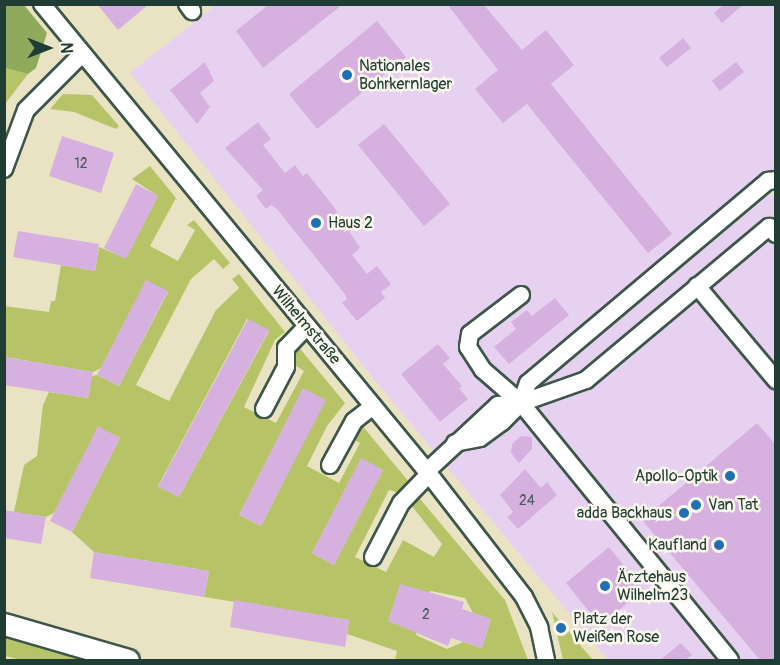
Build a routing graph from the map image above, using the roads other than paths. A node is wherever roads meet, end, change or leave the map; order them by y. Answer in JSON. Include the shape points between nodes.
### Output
{"nodes":[{"id":1,"x":42,"y":4,"type":"edge"},
{"id":2,"x":82,"y":54,"type":"junction"},
{"id":3,"x":4,"y":169,"type":"edge"},
{"id":4,"x":776,"y":180,"type":"edge"},
{"id":5,"x":776,"y":234,"type":"edge"},
{"id":6,"x":697,"y":286,"type":"junction"},
{"id":7,"x":521,"y":295,"type":"dead end"},
{"id":8,"x":307,"y":326,"type":"junction"},
{"id":9,"x":776,"y":380,"type":"edge"},
{"id":10,"x":521,"y":403,"type":"junction"},
{"id":11,"x":373,"y":406,"type":"junction"},
{"id":12,"x":264,"y":409,"type":"dead end"},
{"id":13,"x":330,"y":465,"type":"dead end"},
{"id":14,"x":428,"y":472,"type":"junction"},
{"id":15,"x":373,"y":557,"type":"dead end"},
{"id":16,"x":4,"y":624,"type":"edge"},
{"id":17,"x":128,"y":660,"type":"edge"},
{"id":18,"x":546,"y":660,"type":"edge"},
{"id":19,"x":730,"y":660,"type":"edge"}],
"edges":[{"from":1,"to":2,"type":"street","name":"Wilhelmstraße"},
{"from":2,"to":3,"type":"street","via":[[26,110]]},
{"from":2,"to":8,"type":"street","name":"Wilhelmstraße"},
{"from":4,"to":10,"type":"street","via":[[768,182],[528,383]]},
{"from":5,"to":6,"type":"street","via":[[769,227]]},
{"from":6,"to":9,"type":"street"},
{"from":6,"to":10,"type":"street","via":[[586,380]]},
{"from":7,"to":10,"type":"street","via":[[470,334],[467,341],[483,370]]},
{"from":8,"to":11,"type":"street","name":"Wilhelmstraße"},
{"from":8,"to":12,"type":"street","via":[[286,348],[286,367]]},
{"from":10,"to":14,"type":"street","via":[[498,405]]},
{"from":10,"to":19,"type":"street"},
{"from":11,"to":13,"type":"street","via":[[354,421]]},
{"from":11,"to":14,"type":"street","name":"Wilhelmstraße"},
{"from":14,"to":15,"type":"street","via":[[401,503]]},
{"from":14,"to":18,"type":"street","name":"Wilhelmstraße","via":[[524,597],[538,627]]},
{"from":16,"to":17,"type":"main road"}]}
